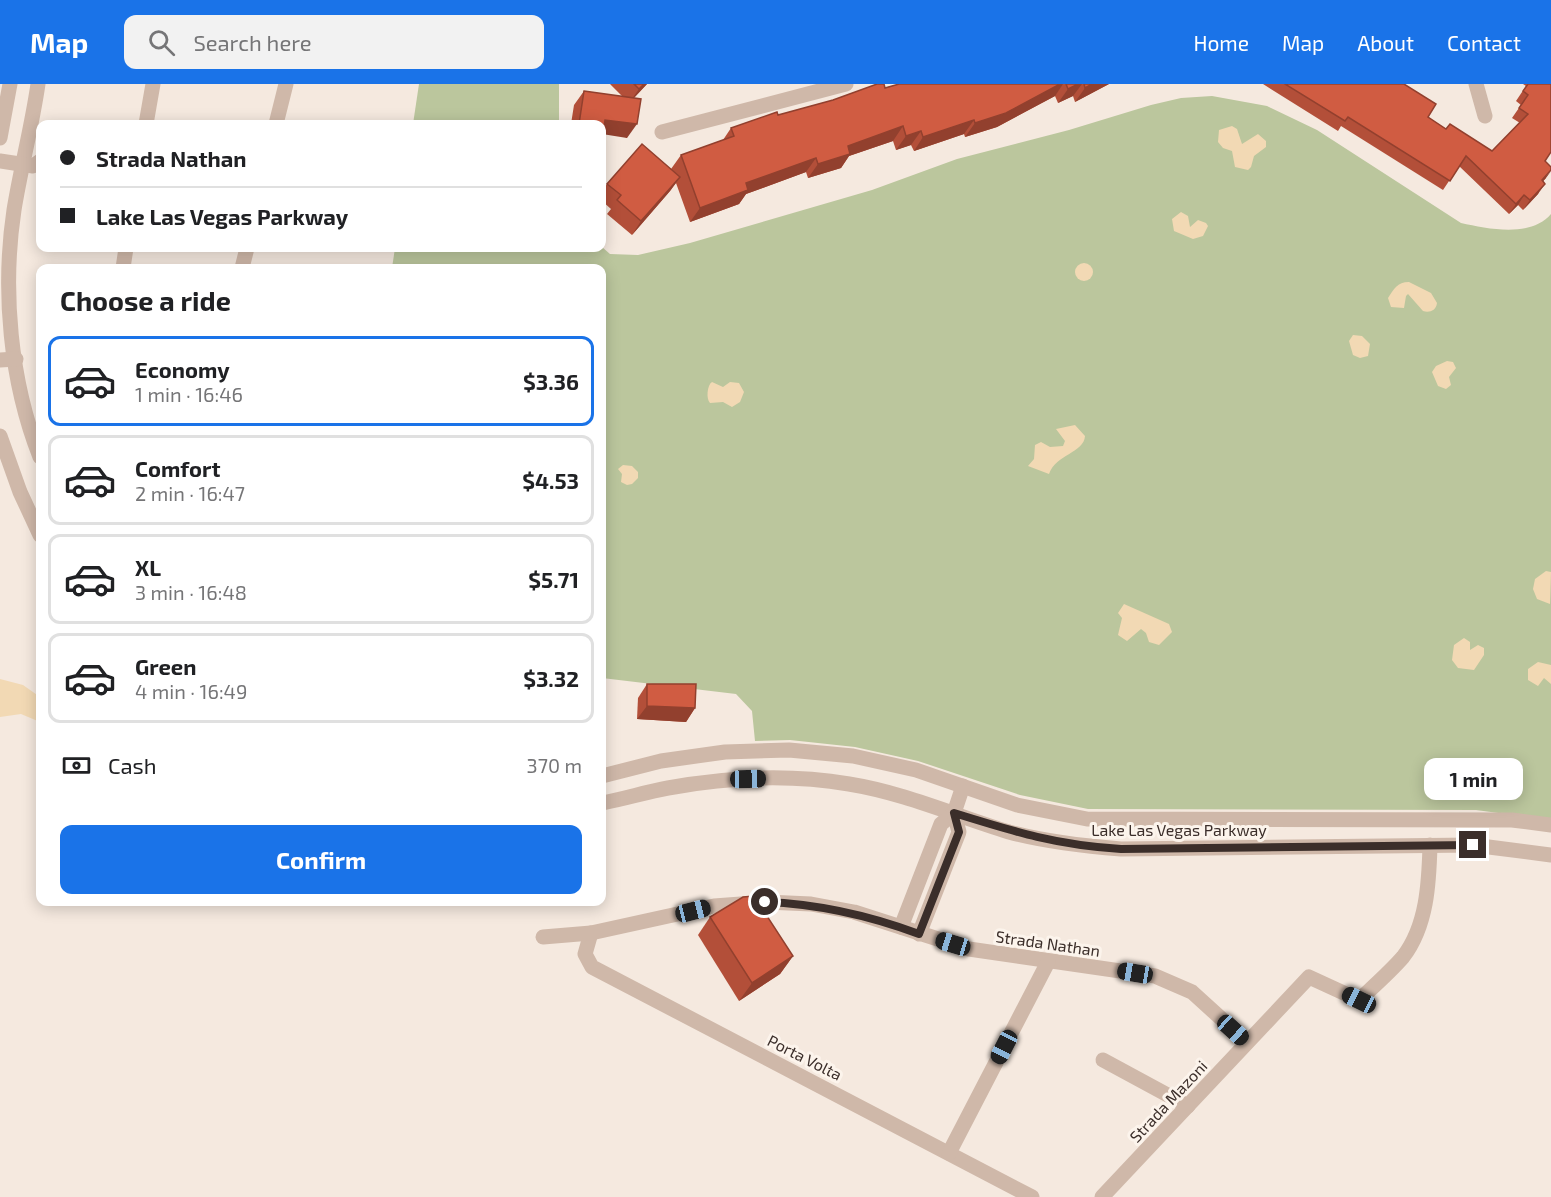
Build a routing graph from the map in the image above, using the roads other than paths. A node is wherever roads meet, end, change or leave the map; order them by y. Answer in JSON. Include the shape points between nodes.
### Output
{"nodes":[{"id":1,"x":10,"y":84,"type":"edge"},
{"id":2,"x":38,"y":84,"type":"edge"},
{"id":3,"x":153,"y":84,"type":"edge"},
{"id":4,"x":286,"y":84,"type":"edge"},
{"id":5,"x":846,"y":84,"type":"edge"},
{"id":6,"x":1476,"y":84,"type":"edge"},
{"id":7,"x":1485,"y":116,"type":"dead end"},
{"id":8,"x":36,"y":120,"type":"edge"},
{"id":9,"x":147,"y":120,"type":"edge"},
{"id":10,"x":277,"y":120,"type":"edge"},
{"id":11,"x":36,"y":126,"type":"edge"},
{"id":12,"x":662,"y":132,"type":"dead end"},
{"id":13,"x":0,"y":138,"type":"edge"},
{"id":14,"x":0,"y":161,"type":"edge"},
{"id":15,"x":34,"y":167,"type":"edge"},
{"id":16,"x":8,"y":359,"type":"edge"},
{"id":17,"x":0,"y":436,"type":"edge"},
{"id":18,"x":36,"y":443,"type":"edge"},
{"id":19,"x":36,"y":526,"type":"edge"},
{"id":20,"x":606,"y":775,"type":"edge"},
{"id":21,"x":963,"y":786,"type":"junction"},
{"id":22,"x":606,"y":802,"type":"edge"},
{"id":23,"x":954,"y":813,"type":"junction"},
{"id":24,"x":1551,"y":825,"type":"edge"},
{"id":25,"x":1430,"y":845,"type":"junction"},
{"id":26,"x":1551,"y":855,"type":"edge"},
{"id":27,"x":915,"y":890,"type":"junction"},
{"id":28,"x":934,"y":896,"type":"junction"},
{"id":29,"x":900,"y":927,"type":"junction"},
{"id":30,"x":591,"y":933,"type":"junction"},
{"id":31,"x":919,"y":934,"type":"junction"},
{"id":32,"x":543,"y":937,"type":"dead end"},
{"id":33,"x":1048,"y":962,"type":"junction"},
{"id":34,"x":1247,"y":1042,"type":"junction"},
{"id":35,"x":1103,"y":1060,"type":"dead end"},
{"id":36,"x":1188,"y":1106,"type":"junction"},
{"id":37,"x":949,"y":1153,"type":"junction"},
{"id":38,"x":1032,"y":1197,"type":"edge"},
{"id":39,"x":1102,"y":1197,"type":"edge"}],
"edges":[{"from":1,"to":13,"type":"street"},
{"from":2,"to":8,"type":"street"},
{"from":3,"to":9,"type":"street"},
{"from":4,"to":10,"type":"street"},
{"from":5,"to":12,"type":"street"},
{"from":6,"to":7,"type":"street"},
{"from":11,"to":15,"type":"street"},
{"from":14,"to":15,"type":"street"},
{"from":15,"to":16,"type":"street","via":[[14,210]]},
{"from":16,"to":18,"type":"street"},
{"from":17,"to":19,"type":"street"},
{"from":20,"to":21,"type":"street","name":"Lake Las Vegas Parkway","via":[[662,761],[725,752],[789,750],[853,756]]},
{"from":21,"to":23,"type":"street"},
{"from":21,"to":24,"type":"street","name":"Lake Las Vegas Parkway","via":[[1017,805],[1087,819],[1512,820]]},
{"from":22,"to":23,"type":"street","name":"Lake Las Vegas Parkway","via":[[727,779],[788,778],[849,784],[908,797]]},
{"from":23,"to":25,"type":"street","name":"Lake Las Vegas Parkway","via":[[1009,831],[1121,849]]},
{"from":23,"to":27,"type":"street","via":[[941,824]]},
{"from":23,"to":28,"type":"street","via":[[959,832]]},
{"from":25,"to":26,"type":"street","name":"Lake Las Vegas Parkway","via":[[1482,846]]},
{"from":25,"to":34,"type":"street","name":"Strada Mazoni","via":[[1429,885],[1419,927],[1402,958],[1359,1000],[1309,977]]},
{"from":27,"to":28,"type":"street"},
{"from":27,"to":29,"type":"street"},
{"from":28,"to":31,"type":"street"},
{"from":29,"to":30,"type":"street","name":"Strada Nathan","via":[[854,912],[811,904],[765,902],[714,906]]},
{"from":29,"to":31,"type":"street","name":"Strada Nathan"},
{"from":30,"to":32,"type":"street","name":"Strada Nathan"},
{"from":30,"to":37,"type":"street","name":"Porta Volta","via":[[585,954],[592,967]]},
{"from":31,"to":33,"type":"street","name":"Strada Nathan","via":[[969,950]]},
{"from":33,"to":34,"type":"street","name":"Strada Nathan","via":[[1155,976],[1192,992]]},
{"from":33,"to":37,"type":"street"},
{"from":34,"to":36,"type":"street","name":"Strada Mazoni"},
{"from":35,"to":36,"type":"street"},
{"from":36,"to":39,"type":"street","name":"Strada Mazoni"},
{"from":37,"to":38,"type":"street","name":"Porta Volta"}]}
